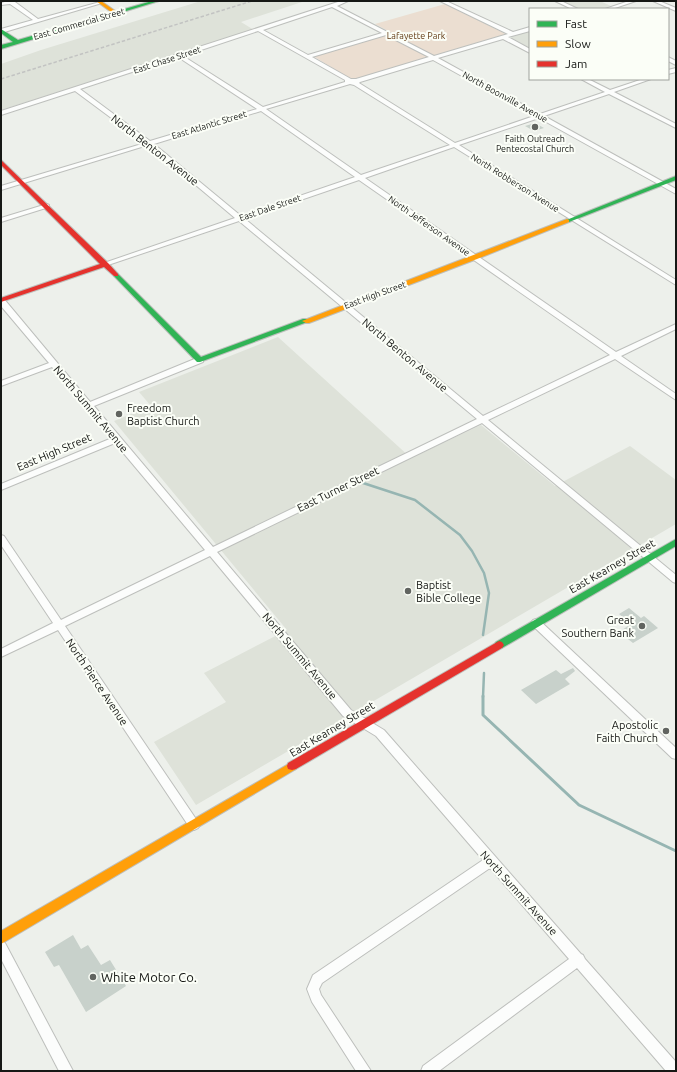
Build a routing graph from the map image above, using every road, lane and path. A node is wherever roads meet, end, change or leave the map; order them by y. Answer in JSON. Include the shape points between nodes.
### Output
{"nodes":[{"id":1,"x":13,"y":1,"type":"edge"},
{"id":2,"x":157,"y":1,"type":"edge"},
{"id":3,"x":346,"y":1,"type":"edge"},
{"id":4,"x":442,"y":1,"type":"edge"},
{"id":5,"x":557,"y":1,"type":"edge"},
{"id":6,"x":634,"y":1,"type":"edge"},
{"id":7,"x":654,"y":1,"type":"edge"},
{"id":8,"x":99,"y":2,"type":"edge"},
{"id":9,"x":1,"y":4,"type":"edge"},
{"id":10,"x":332,"y":5,"type":"junction"},
{"id":11,"x":574,"y":8,"type":"edge"},
{"id":12,"x":610,"y":8,"type":"edge"},
{"id":13,"x":676,"y":10,"type":"edge"},
{"id":14,"x":116,"y":13,"type":"junction"},
{"id":15,"x":37,"y":21,"type":"junction"},
{"id":16,"x":529,"y":29,"type":"edge"},
{"id":17,"x":260,"y":30,"type":"junction"},
{"id":18,"x":1,"y":31,"type":"edge"},
{"id":19,"x":388,"y":33,"type":"junction"},
{"id":20,"x":512,"y":34,"type":"junction"},
{"id":21,"x":503,"y":37,"type":"junction"},
{"id":22,"x":17,"y":42,"type":"junction"},
{"id":23,"x":1,"y":47,"type":"edge"},
{"id":24,"x":529,"y":50,"type":"edge"},
{"id":25,"x":180,"y":56,"type":"junction"},
{"id":26,"x":307,"y":56,"type":"junction"},
{"id":27,"x":433,"y":58,"type":"junction"},
{"id":28,"x":586,"y":80,"type":"edge"},
{"id":29,"x":645,"y":80,"type":"edge"},
{"id":30,"x":352,"y":82,"type":"junction"},
{"id":31,"x":76,"y":89,"type":"junction"},
{"id":32,"x":609,"y":92,"type":"junction"},
{"id":33,"x":262,"y":109,"type":"junction"},
{"id":34,"x":1,"y":113,"type":"edge"},
{"id":35,"x":539,"y":116,"type":"junction"},
{"id":36,"x":676,"y":126,"type":"edge"},
{"id":37,"x":149,"y":143,"type":"junction"},
{"id":38,"x":454,"y":145,"type":"junction"},
{"id":39,"x":1,"y":162,"type":"edge"},
{"id":40,"x":360,"y":178,"type":"junction"},
{"id":41,"x":676,"y":178,"type":"edge"},
{"id":42,"x":23,"y":181,"type":"junction"},
{"id":43,"x":661,"y":184,"type":"junction"},
{"id":44,"x":1,"y":188,"type":"edge"},
{"id":45,"x":676,"y":192,"type":"edge"},
{"id":46,"x":47,"y":206,"type":"junction"},
{"id":47,"x":240,"y":219,"type":"junction"},
{"id":48,"x":574,"y":219,"type":"junction"},
{"id":49,"x":1,"y":220,"type":"edge"},
{"id":50,"x":475,"y":258,"type":"junction"},
{"id":51,"x":106,"y":264,"type":"junction"},
{"id":52,"x":676,"y":283,"type":"edge"},
{"id":53,"x":1,"y":300,"type":"edge"},
{"id":54,"x":346,"y":306,"type":"junction"},
{"id":55,"x":676,"y":326,"type":"edge"},
{"id":56,"x":614,"y":355,"type":"junction"},
{"id":57,"x":200,"y":360,"type":"junction"},
{"id":58,"x":54,"y":364,"type":"junction"},
{"id":59,"x":1,"y":384,"type":"edge"},
{"id":60,"x":676,"y":398,"type":"edge"},
{"id":61,"x":89,"y":405,"type":"junction"},
{"id":62,"x":483,"y":419,"type":"junction"},
{"id":63,"x":117,"y":439,"type":"junction"},
{"id":64,"x":1,"y":487,"type":"edge"},
{"id":65,"x":1,"y":538,"type":"edge"},
{"id":66,"x":676,"y":542,"type":"edge"},
{"id":67,"x":211,"y":550,"type":"junction"},
{"id":68,"x":649,"y":558,"type":"junction"},
{"id":69,"x":676,"y":580,"type":"edge"},
{"id":70,"x":536,"y":623,"type":"junction"},
{"id":71,"x":59,"y":625,"type":"junction"},
{"id":72,"x":1,"y":653,"type":"edge"},
{"id":73,"x":363,"y":724,"type":"junction"},
{"id":74,"x":676,"y":754,"type":"edge"},
{"id":75,"x":194,"y":825,"type":"junction"},
{"id":76,"x":491,"y":861,"type":"junction"},
{"id":77,"x":1,"y":938,"type":"edge"},
{"id":78,"x":1,"y":947,"type":"edge"},
{"id":79,"x":579,"y":959,"type":"junction"},
{"id":80,"x":66,"y":1071,"type":"edge"},
{"id":81,"x":364,"y":1071,"type":"edge"},
{"id":82,"x":428,"y":1071,"type":"edge"},
{"id":83,"x":675,"y":1071,"type":"edge"}],
"edges":[{"from":1,"to":9,"type":"street"},
{"from":1,"to":15,"type":"street"},
{"from":2,"to":14,"type":"street","name":"East Commercial Street"},
{"from":3,"to":10,"type":"street","name":"East Chase Street"},
{"from":4,"to":20,"type":"street"},
{"from":5,"to":11,"type":"street"},
{"from":6,"to":12,"type":"street"},
{"from":7,"to":13,"type":"street"},
{"from":8,"to":14,"type":"street"},
{"from":8,"to":15,"type":"street"},
{"from":10,"to":17,"type":"street","name":"East Chase Street"},
{"from":10,"to":19,"type":"street","name":"North Boonville Avenue"},
{"from":14,"to":22,"type":"street","name":"East Commercial Street"},
{"from":15,"to":18,"type":"street"},
{"from":16,"to":20,"type":"street","name":"East Atlantic Street"},
{"from":17,"to":25,"type":"street","name":"East Chase Street"},
{"from":17,"to":26,"type":"street","name":"North Robberson Avenue"},
{"from":18,"to":22,"type":"street"},
{"from":19,"to":26,"type":"street"},
{"from":19,"to":27,"type":"street","name":"North Boonville Avenue"},
{"from":20,"to":21,"type":"street","name":"East Atlantic Street"},
{"from":21,"to":24,"type":"street"},
{"from":21,"to":27,"type":"street","name":"East Atlantic Street"},
{"from":22,"to":23,"type":"street","name":"East Commercial Street"},
{"from":25,"to":31,"type":"street","name":"East Chase Street"},
{"from":25,"to":33,"type":"street","name":"North Jefferson Avenue"},
{"from":26,"to":30,"type":"street","name":"North Robberson Avenue"},
{"from":27,"to":30,"type":"street","name":"East Atlantic Street"},
{"from":27,"to":35,"type":"street","name":"North Boonville Avenue"},
{"from":28,"to":32,"type":"street"},
{"from":29,"to":32,"type":"street","name":"East Dale Street"},
{"from":30,"to":33,"type":"street","name":"East Atlantic Street"},
{"from":30,"to":38,"type":"street","name":"North Robberson Avenue"},
{"from":31,"to":34,"type":"street","name":"East Chase Street"},
{"from":31,"to":37,"type":"street","name":"North Benton Avenue"},
{"from":32,"to":35,"type":"street","name":"East Dale Street"},
{"from":32,"to":36,"type":"street"},
{"from":33,"to":37,"type":"street","name":"East Atlantic Street"},
{"from":33,"to":40,"type":"street","name":"North Jefferson Avenue"},
{"from":35,"to":38,"type":"street","name":"East Dale Street"},
{"from":35,"to":43,"type":"street","name":"North Boonville Avenue"},
{"from":37,"to":42,"type":"street","name":"East Atlantic Street"},
{"from":37,"to":47,"type":"street","name":"North Benton Avenue"},
{"from":38,"to":40,"type":"street","name":"East Dale Street"},
{"from":38,"to":48,"type":"street","name":"North Robberson Avenue"},
{"from":39,"to":42,"type":"street"},
{"from":40,"to":47,"type":"street","name":"East Dale Street"},
{"from":40,"to":50,"type":"street","name":"North Jefferson Avenue"},
{"from":41,"to":43,"type":"street","name":"East High Street"},
{"from":42,"to":44,"type":"street","name":"East Atlantic Street"},
{"from":42,"to":46,"type":"street"},
{"from":43,"to":45,"type":"street","name":"North Boonville Avenue"},
{"from":43,"to":48,"type":"street","name":"East High Street"},
{"from":46,"to":49,"type":"street"},
{"from":46,"to":51,"type":"street"},
{"from":47,"to":51,"type":"street","name":"East Dale Street"},
{"from":47,"to":54,"type":"street","name":"North Benton Avenue"},
{"from":48,"to":50,"type":"street","name":"East High Street"},
{"from":48,"to":52,"type":"street","name":"North Robberson Avenue"},
{"from":50,"to":54,"type":"street","name":"East High Street"},
{"from":50,"to":56,"type":"street","name":"North Jefferson Avenue"},
{"from":51,"to":53,"type":"street","name":"East Dale Street"},
{"from":51,"to":57,"type":"street"},
{"from":53,"to":58,"type":"street","name":"North Summit Avenue"},
{"from":54,"to":57,"type":"street","name":"East High Street"},
{"from":54,"to":62,"type":"street","name":"North Benton Avenue"},
{"from":55,"to":56,"type":"street","name":"East Turner Street"},
{"from":56,"to":60,"type":"street","name":"North Jefferson Avenue"},
{"from":56,"to":62,"type":"street","name":"East Turner Street"},
{"from":57,"to":61,"type":"street","name":"East High Street"},
{"from":58,"to":59,"type":"street"},
{"from":58,"to":61,"type":"street","name":"North Summit Avenue"},
{"from":61,"to":63,"type":"street","name":"North Summit Avenue"},
{"from":62,"to":67,"type":"street","name":"East Turner Street"},
{"from":62,"to":68,"type":"street","name":"North Benton Avenue"},
{"from":63,"to":64,"type":"street","name":"East High Street"},
{"from":63,"to":67,"type":"street","name":"North Summit Avenue"},
{"from":65,"to":71,"type":"street","name":"North Pierce Avenue"},
{"from":66,"to":68,"type":"street","name":"East Kearney Street"},
{"from":67,"to":71,"type":"street","name":"East Turner Street"},
{"from":67,"to":73,"type":"street","name":"North Summit Avenue","via":[[347,713]]},
{"from":68,"to":69,"type":"street","name":"North Benton Avenue"},
{"from":68,"to":70,"type":"street","name":"East Kearney Street"},
{"from":70,"to":73,"type":"street","name":"East Kearney Street"},
{"from":70,"to":74,"type":"street"},
{"from":71,"to":72,"type":"street","name":"East Turner Street"},
{"from":71,"to":75,"type":"street","name":"North Pierce Avenue"},
{"from":73,"to":75,"type":"street","name":"East Kearney Street"},
{"from":73,"to":76,"type":"street","name":"North Summit Avenue","via":[[380,734]]},
{"from":75,"to":77,"type":"street","name":"East Kearney Street"},
{"from":76,"to":79,"type":"street","name":"North Summit Avenue"},
{"from":76,"to":81,"type":"street","via":[[317,978],[313,989],[316,998]]},
{"from":78,"to":80,"type":"street"},
{"from":79,"to":82,"type":"street"},
{"from":79,"to":83,"type":"street","name":"North Summit Avenue"}]}
